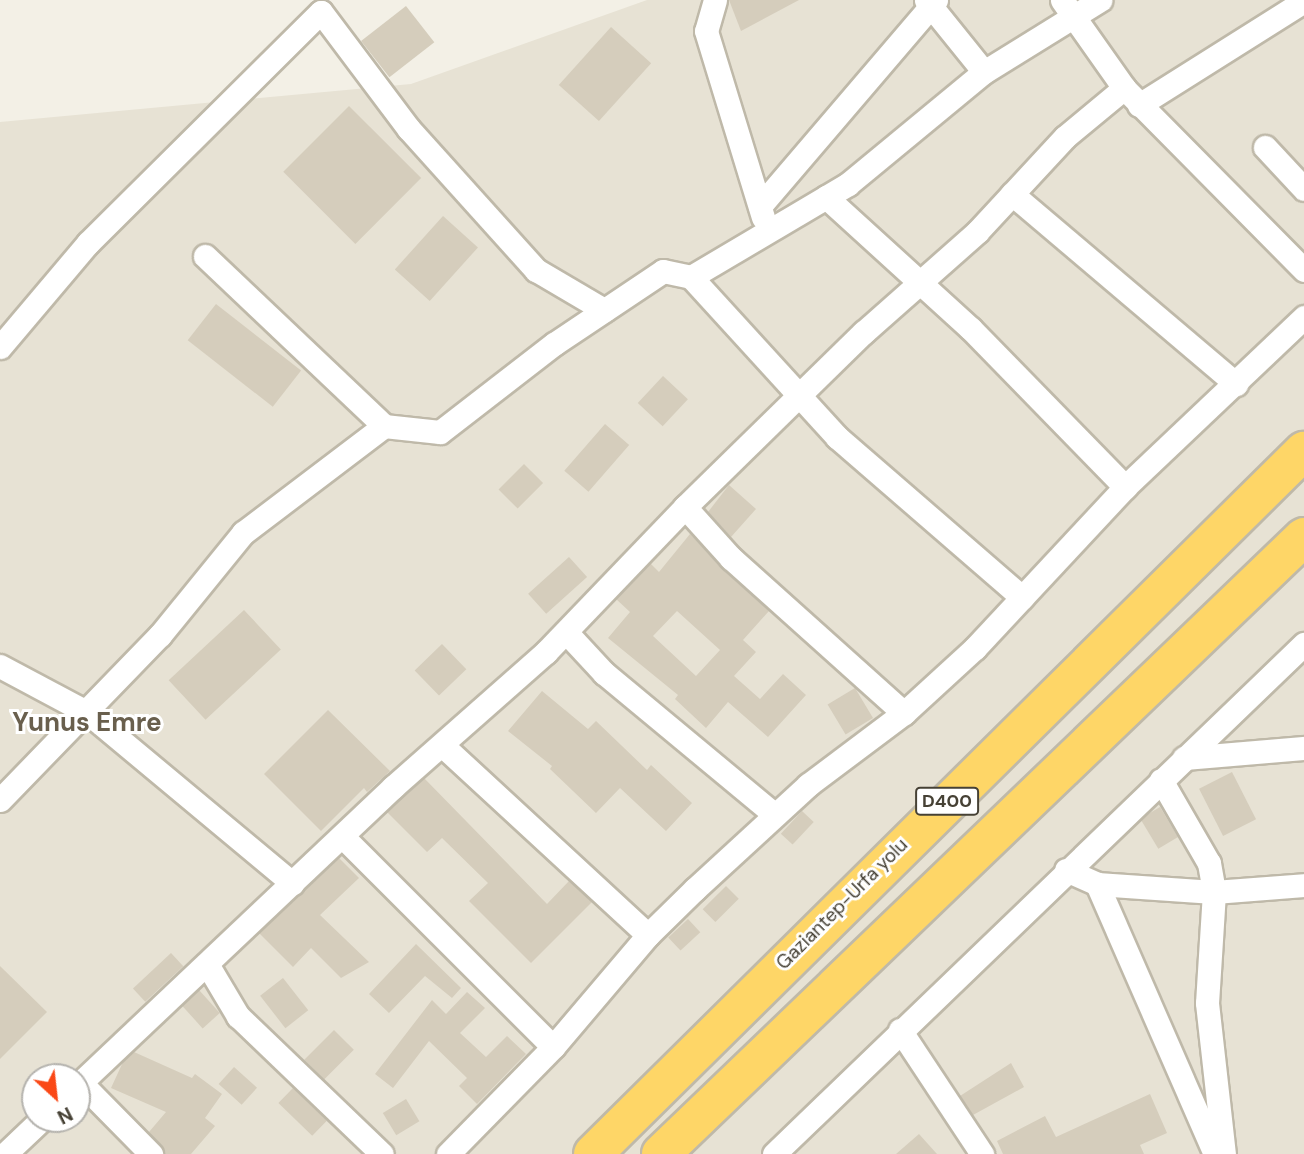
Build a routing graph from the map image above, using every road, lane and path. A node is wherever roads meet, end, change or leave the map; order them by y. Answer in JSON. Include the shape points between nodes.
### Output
{"nodes":[{"id":1,"x":715,"y":0,"type":"edge"},
{"id":2,"x":1100,"y":0,"type":"edge"},
{"id":3,"x":1304,"y":1,"type":"edge"},
{"id":4,"x":931,"y":2,"type":"edge"},
{"id":5,"x":1069,"y":9,"type":"edge"},
{"id":6,"x":984,"y":72,"type":"junction"},
{"id":7,"x":1131,"y":96,"type":"junction"},
{"id":8,"x":1265,"y":147,"type":"dead end"},
{"id":9,"x":1304,"y":189,"type":"edge"},
{"id":10,"x":1012,"y":194,"type":"junction"},
{"id":11,"x":826,"y":197,"type":"junction"},
{"id":12,"x":760,"y":206,"type":"junction"},
{"id":13,"x":767,"y":230,"type":"junction"},
{"id":14,"x":205,"y":256,"type":"dead end"},
{"id":15,"x":1304,"y":270,"type":"edge"},
{"id":16,"x":691,"y":277,"type":"junction"},
{"id":17,"x":921,"y":281,"type":"junction"},
{"id":18,"x":604,"y":310,"type":"junction"},
{"id":19,"x":1304,"y":317,"type":"edge"},
{"id":20,"x":0,"y":347,"type":"edge"},
{"id":21,"x":1236,"y":384,"type":"junction"},
{"id":22,"x":798,"y":397,"type":"junction"},
{"id":23,"x":384,"y":426,"type":"junction"},
{"id":24,"x":1304,"y":452,"type":"edge"},
{"id":25,"x":1125,"y":487,"type":"junction"},
{"id":26,"x":685,"y":507,"type":"junction"},
{"id":27,"x":1304,"y":537,"type":"edge"},
{"id":28,"x":1022,"y":597,"type":"junction"},
{"id":29,"x":566,"y":632,"type":"junction"},
{"id":30,"x":1301,"y":653,"type":"edge"},
{"id":31,"x":0,"y":666,"type":"edge"},
{"id":32,"x":88,"y":713,"type":"junction"},
{"id":33,"x":904,"y":713,"type":"junction"},
{"id":34,"x":442,"y":745,"type":"junction"},
{"id":35,"x":1304,"y":748,"type":"edge"},
{"id":36,"x":1184,"y":758,"type":"junction"},
{"id":37,"x":1161,"y":780,"type":"junction"},
{"id":38,"x":0,"y":800,"type":"edge"},
{"id":39,"x":774,"y":814,"type":"junction"},
{"id":40,"x":342,"y":836,"type":"junction"},
{"id":41,"x":1066,"y":870,"type":"junction"},
{"id":42,"x":292,"y":883,"type":"junction"},
{"id":43,"x":1097,"y":884,"type":"junction"},
{"id":44,"x":1304,"y":885,"type":"edge"},
{"id":45,"x":1214,"y":892,"type":"junction"},
{"id":46,"x":648,"y":935,"type":"junction"},
{"id":47,"x":207,"y":964,"type":"junction"},
{"id":48,"x":900,"y":1030,"type":"junction"},
{"id":49,"x":553,"y":1047,"type":"junction"},
{"id":50,"x":91,"y":1073,"type":"edge"},
{"id":51,"x":91,"y":1096,"type":"edge"},
{"id":52,"x":27,"y":1133,"type":"edge"},
{"id":53,"x":5,"y":1154,"type":"edge"},
{"id":54,"x":151,"y":1154,"type":"edge"},
{"id":55,"x":382,"y":1154,"type":"edge"},
{"id":56,"x":448,"y":1154,"type":"edge"},
{"id":57,"x":593,"y":1154,"type":"edge"},
{"id":58,"x":661,"y":1154,"type":"edge"},
{"id":59,"x":774,"y":1154,"type":"edge"},
{"id":60,"x":982,"y":1154,"type":"edge"},
{"id":61,"x":1215,"y":1154,"type":"edge"},
{"id":62,"x":1224,"y":1154,"type":"edge"}],
"edges":[{"from":1,"to":12,"type":"street","via":[[706,31]]},
{"from":2,"to":5,"type":"street"},
{"from":3,"to":7,"type":"street"},
{"from":4,"to":6,"type":"street"},
{"from":4,"to":12,"type":"street"},
{"from":5,"to":6,"type":"street"},
{"from":5,"to":7,"type":"street"},
{"from":6,"to":11,"type":"street"},
{"from":7,"to":10,"type":"street","via":[[1065,137]]},
{"from":7,"to":15,"type":"street"},
{"from":8,"to":9,"type":"street"},
{"from":10,"to":17,"type":"street"},
{"from":10,"to":21,"type":"street"},
{"from":11,"to":13,"type":"street"},
{"from":11,"to":17,"type":"street"},
{"from":12,"to":13,"type":"street"},
{"from":13,"to":16,"type":"street"},
{"from":14,"to":23,"type":"street"},
{"from":16,"to":18,"type":"street","via":[[663,271]]},
{"from":16,"to":22,"type":"street"},
{"from":17,"to":22,"type":"street"},
{"from":17,"to":25,"type":"street"},
{"from":18,"to":20,"type":"street","via":[[536,270],[409,129],[321,12],[88,243]]},
{"from":18,"to":23,"type":"street","via":[[440,432]]},
{"from":19,"to":21,"type":"street"},
{"from":21,"to":25,"type":"street"},
{"from":22,"to":26,"type":"street"},
{"from":22,"to":28,"type":"street"},
{"from":23,"to":32,"type":"street","via":[[243,533],[160,635]]},
{"from":24,"to":57,"type":"highway","name":"Gaziantep-Urfa yolu","number":"D400"},
{"from":25,"to":28,"type":"street"},
{"from":26,"to":29,"type":"street"},
{"from":26,"to":33,"type":"street","via":[[731,558]]},
{"from":27,"to":58,"type":"highway","number":"D400"},
{"from":28,"to":33,"type":"street"},
{"from":29,"to":34,"type":"street"},
{"from":29,"to":39,"type":"street","via":[[604,673]]},
{"from":30,"to":36,"type":"street"},
{"from":31,"to":32,"type":"street"},
{"from":32,"to":38,"type":"street"},
{"from":32,"to":42,"type":"street"},
{"from":33,"to":39,"type":"street"},
{"from":34,"to":40,"type":"street"},
{"from":34,"to":46,"type":"street"},
{"from":35,"to":36,"type":"street"},
{"from":36,"to":37,"type":"street"},
{"from":37,"to":41,"type":"street"},
{"from":37,"to":45,"type":"street","via":[[1209,863]]},
{"from":39,"to":46,"type":"street"},
{"from":40,"to":42,"type":"street"},
{"from":40,"to":49,"type":"street"},
{"from":41,"to":43,"type":"street"},
{"from":41,"to":48,"type":"street"},
{"from":42,"to":47,"type":"street"},
{"from":43,"to":45,"type":"street"},
{"from":43,"to":61,"type":"street"},
{"from":44,"to":45,"type":"street"},
{"from":45,"to":62,"type":"street","via":[[1207,1003]]},
{"from":46,"to":49,"type":"street"},
{"from":47,"to":50,"type":"street"},
{"from":47,"to":55,"type":"street","via":[[238,1016]]},
{"from":48,"to":59,"type":"street"},
{"from":48,"to":60,"type":"street"},
{"from":49,"to":56,"type":"street"},
{"from":51,"to":54,"type":"street"},
{"from":52,"to":53,"type":"street"}]}
